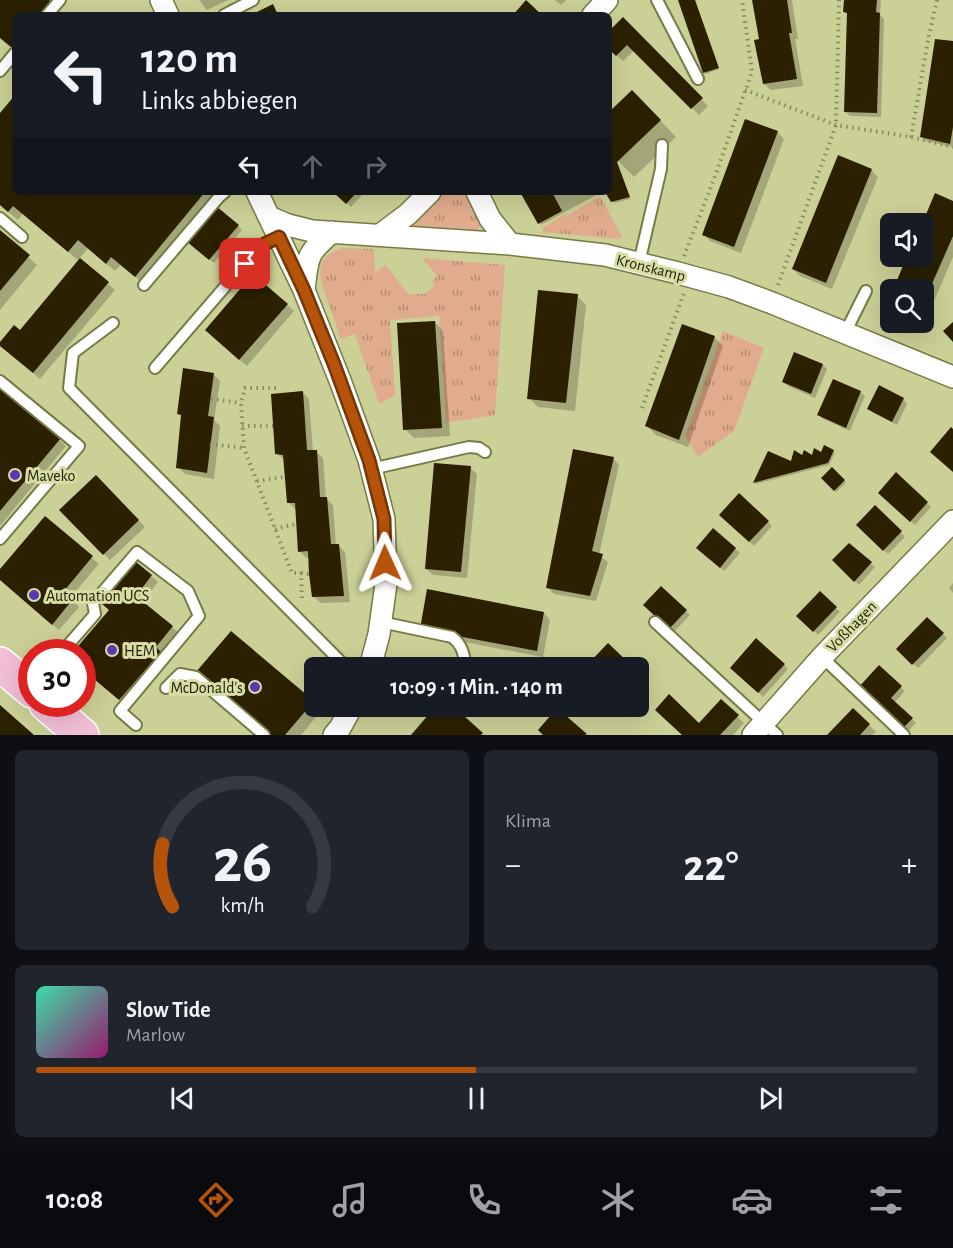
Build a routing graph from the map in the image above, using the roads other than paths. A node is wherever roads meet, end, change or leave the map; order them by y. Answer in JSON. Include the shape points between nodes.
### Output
{"nodes":[{"id":1,"x":60,"y":0,"type":"edge"},
{"id":2,"x":253,"y":0,"type":"edge"},
{"id":3,"x":607,"y":0,"type":"edge"},
{"id":4,"x":657,"y":0,"type":"edge"},
{"id":5,"x":50,"y":12,"type":"edge"},
{"id":6,"x":230,"y":12,"type":"edge"},
{"id":7,"x":596,"y":12,"type":"edge"},
{"id":8,"x":12,"y":57,"type":"edge"},
{"id":9,"x":0,"y":71,"type":"edge"},
{"id":10,"x":698,"y":79,"type":"dead end"},
{"id":11,"x":662,"y":145,"type":"dead end"},
{"id":12,"x":221,"y":195,"type":"edge"},
{"id":13,"x":258,"y":195,"type":"edge"},
{"id":14,"x":427,"y":195,"type":"edge"},
{"id":15,"x":478,"y":195,"type":"edge"},
{"id":16,"x":269,"y":217,"type":"junction"},
{"id":17,"x":0,"y":218,"type":"edge"},
{"id":18,"x":332,"y":232,"type":"junction"},
{"id":19,"x":380,"y":235,"type":"junction"},
{"id":20,"x":21,"y":237,"type":"dead end"},
{"id":21,"x":279,"y":237,"type":"junction"},
{"id":22,"x":510,"y":244,"type":"junction"},
{"id":23,"x":639,"y":263,"type":"junction"},
{"id":24,"x":144,"y":285,"type":"dead end"},
{"id":25,"x":304,"y":290,"type":"junction"},
{"id":26,"x":866,"y":291,"type":"dead end"},
{"id":27,"x":113,"y":323,"type":"dead end"},
{"id":28,"x":845,"y":333,"type":"junction"},
{"id":29,"x":155,"y":368,"type":"dead end"},
{"id":30,"x":953,"y":377,"type":"edge"},
{"id":31,"x":0,"y":381,"type":"edge"},
{"id":32,"x":485,"y":452,"type":"dead end"},
{"id":33,"x":371,"y":469,"type":"junction"},
{"id":34,"x":953,"y":521,"type":"edge"},
{"id":35,"x":0,"y":539,"type":"edge"},
{"id":36,"x":381,"y":622,"type":"junction"},
{"id":37,"x":655,"y":622,"type":"dead end"},
{"id":38,"x":78,"y":639,"type":"edge"},
{"id":39,"x":336,"y":657,"type":"edge"},
{"id":40,"x":373,"y":657,"type":"edge"},
{"id":41,"x":464,"y":657,"type":"edge"},
{"id":42,"x":822,"y":657,"type":"junction"},
{"id":43,"x":166,"y":688,"type":"dead end"},
{"id":44,"x":61,"y":717,"type":"edge"},
{"id":45,"x":345,"y":717,"type":"edge"},
{"id":46,"x":136,"y":725,"type":"dead end"},
{"id":47,"x":337,"y":731,"type":"edge"},
{"id":48,"x":765,"y":731,"type":"edge"},
{"id":49,"x":82,"y":735,"type":"edge"},
{"id":50,"x":264,"y":735,"type":"edge"},
{"id":51,"x":904,"y":735,"type":"edge"}],
"edges":[{"from":1,"to":5,"type":"lane"},
{"from":2,"to":6,"type":"lane"},
{"from":3,"to":7,"type":"street"},
{"from":4,"to":10,"type":"lane"},
{"from":8,"to":9,"type":"lane"},
{"from":11,"to":23,"type":"lane","via":[[662,169]]},
{"from":12,"to":24,"type":"lane"},
{"from":13,"to":16,"type":"street"},
{"from":14,"to":19,"type":"street"},
{"from":15,"to":22,"type":"street","via":[[490,219]]},
{"from":16,"to":18,"type":"street","name":"Kronskamp","via":[[312,231]]},
{"from":16,"to":21,"type":"street"},
{"from":17,"to":20,"type":"lane"},
{"from":18,"to":19,"type":"street","name":"Kronskamp"},
{"from":18,"to":25,"type":"street","via":[[308,258]]},
{"from":19,"to":22,"type":"street","name":"Kronskamp"},
{"from":21,"to":25,"type":"street"},
{"from":21,"to":29,"type":"lane","via":[[260,246]]},
{"from":22,"to":23,"type":"street","name":"Kronskamp"},
{"from":23,"to":28,"type":"street","name":"Kronskamp","via":[[729,287]]},
{"from":25,"to":33,"type":"street"},
{"from":26,"to":28,"type":"lane"},
{"from":27,"to":39,"type":"lane","via":[[74,353],[69,388]]},
{"from":28,"to":30,"type":"street","name":"Kronskamp"},
{"from":31,"to":35,"type":"lane","via":[[79,446]]},
{"from":32,"to":33,"type":"lane","via":[[469,447],[448,450]]},
{"from":33,"to":36,"type":"street","via":[[384,519],[386,584]]},
{"from":34,"to":42,"type":"street","name":"Voßhagen"},
{"from":36,"to":40,"type":"street"},
{"from":36,"to":41,"type":"lane","via":[[452,637]]},
{"from":37,"to":48,"type":"lane"},
{"from":38,"to":46,"type":"lane","via":[[98,617],[93,603],[137,552],[188,591],[199,616],[128,695],[120,711]]},
{"from":42,"to":48,"type":"street","name":"Voßhagen"},
{"from":42,"to":51,"type":"lane"},
{"from":43,"to":50,"type":"lane","via":[[180,674],[196,677]]},
{"from":44,"to":49,"type":"main road"},
{"from":45,"to":47,"type":"street"}]}
